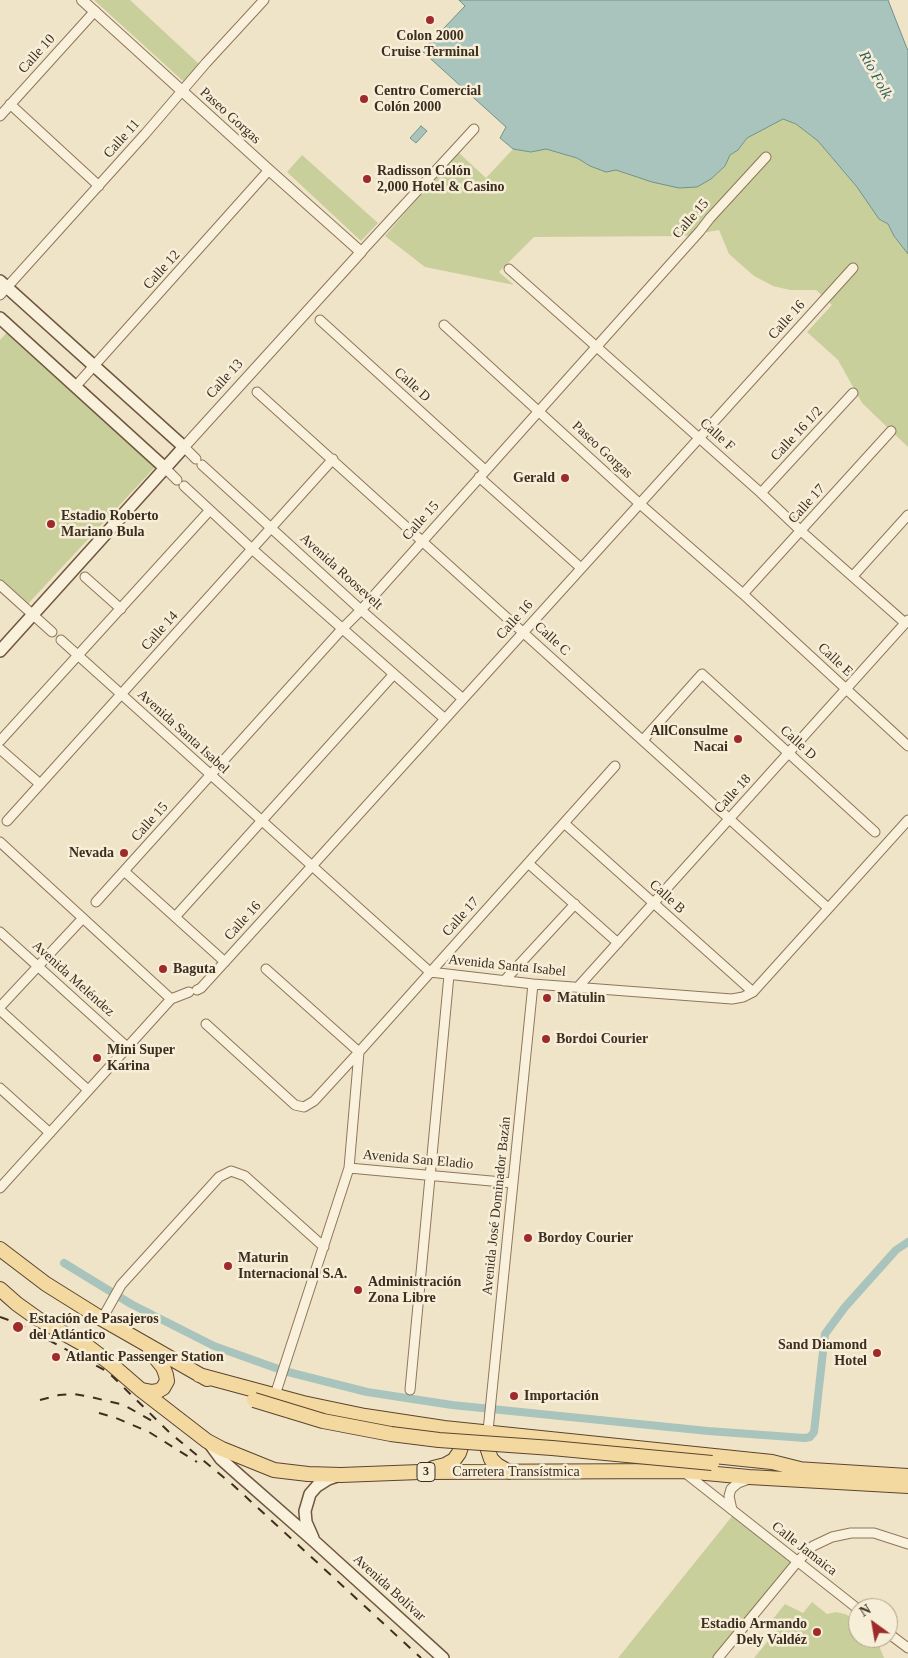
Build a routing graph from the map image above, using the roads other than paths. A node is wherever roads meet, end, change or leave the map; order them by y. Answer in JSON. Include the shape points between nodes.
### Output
{"nodes":[{"id":1,"x":82,"y":0,"type":"edge"},
{"id":2,"x":264,"y":0,"type":"edge"},
{"id":3,"x":94,"y":11,"type":"junction"},
{"id":4,"x":182,"y":92,"type":"junction"},
{"id":5,"x":10,"y":104,"type":"junction"},
{"id":6,"x":0,"y":116,"type":"edge"},
{"id":7,"x":474,"y":129,"type":"dead end"},
{"id":8,"x":766,"y":157,"type":"dead end"},
{"id":9,"x":269,"y":170,"type":"junction"},
{"id":10,"x":99,"y":186,"type":"junction"},
{"id":11,"x":361,"y":252,"type":"junction"},
{"id":12,"x":853,"y":268,"type":"dead end"},
{"id":13,"x":509,"y":269,"type":"dead end"},
{"id":14,"x":2,"y":288,"type":"edge"},
{"id":15,"x":314,"y":315,"type":"junction"},
{"id":16,"x":0,"y":318,"type":"edge"},
{"id":17,"x":444,"y":325,"type":"dead end"},
{"id":18,"x":596,"y":347,"type":"junction"},
{"id":19,"x":94,"y":366,"type":"junction"},
{"id":20,"x":251,"y":386,"type":"junction"},
{"id":21,"x":75,"y":387,"type":"junction"},
{"id":22,"x":853,"y":393,"type":"dead end"},
{"id":23,"x":539,"y":411,"type":"junction"},
{"id":24,"x":891,"y":431,"type":"dead end"},
{"id":25,"x":699,"y":438,"type":"junction"},
{"id":26,"x":184,"y":447,"type":"junction"},
{"id":27,"x":333,"y":459,"type":"junction"},
{"id":28,"x":165,"y":468,"type":"junction"},
{"id":29,"x":482,"y":474,"type":"junction"},
{"id":30,"x":761,"y":493,"type":"junction"},
{"id":31,"x":640,"y":504,"type":"junction"},
{"id":32,"x":210,"y":510,"type":"junction"},
{"id":33,"x":908,"y":515,"type":"edge"},
{"id":34,"x":271,"y":529,"type":"junction"},
{"id":35,"x":801,"y":531,"type":"junction"},
{"id":36,"x":423,"y":540,"type":"junction"},
{"id":37,"x":252,"y":549,"type":"junction"},
{"id":38,"x":581,"y":568,"type":"junction"},
{"id":39,"x":853,"y":576,"type":"junction"},
{"id":40,"x":85,"y":577,"type":"dead end"},
{"id":41,"x":0,"y":585,"type":"edge"},
{"id":42,"x":743,"y":594,"type":"junction"},
{"id":43,"x":121,"y":608,"type":"junction"},
{"id":44,"x":361,"y":610,"type":"junction"},
{"id":45,"x":33,"y":614,"type":"junction"},
{"id":46,"x":906,"y":621,"type":"edge"},
{"id":47,"x":342,"y":629,"type":"junction"},
{"id":48,"x":52,"y":632,"type":"dead end"},
{"id":49,"x":524,"y":632,"type":"junction"},
{"id":50,"x":61,"y":640,"type":"dead end"},
{"id":51,"x":0,"y":650,"type":"edge"},
{"id":52,"x":78,"y":655,"type":"junction"},
{"id":53,"x":394,"y":674,"type":"junction"},
{"id":54,"x":846,"y":689,"type":"junction"},
{"id":55,"x":121,"y":694,"type":"junction"},
{"id":56,"x":463,"y":699,"type":"junction"},
{"id":57,"x":445,"y":719,"type":"junction"},
{"id":58,"x":643,"y":740,"type":"junction"},
{"id":59,"x":0,"y":741,"type":"edge"},
{"id":60,"x":908,"y":746,"type":"edge"},
{"id":61,"x":0,"y":749,"type":"edge"},
{"id":62,"x":788,"y":753,"type":"junction"},
{"id":63,"x":615,"y":766,"type":"dead end"},
{"id":64,"x":211,"y":775,"type":"junction"},
{"id":65,"x":40,"y":784,"type":"junction"},
{"id":66,"x":729,"y":818,"type":"junction"},
{"id":67,"x":908,"y":820,"type":"edge"},
{"id":68,"x":7,"y":821,"type":"dead end"},
{"id":69,"x":262,"y":821,"type":"junction"},
{"id":70,"x":564,"y":824,"type":"junction"},
{"id":71,"x":875,"y":832,"type":"dead end"},
{"id":72,"x":0,"y":842,"type":"edge"},
{"id":73,"x":528,"y":863,"type":"junction"},
{"id":74,"x":312,"y":866,"type":"junction"},
{"id":75,"x":124,"y":871,"type":"junction"},
{"id":76,"x":96,"y":902,"type":"dead end"},
{"id":77,"x":653,"y":903,"type":"junction"},
{"id":78,"x":575,"y":904,"type":"junction"},
{"id":79,"x":828,"y":908,"type":"junction"},
{"id":80,"x":175,"y":917,"type":"junction"},
{"id":81,"x":83,"y":918,"type":"junction"},
{"id":82,"x":0,"y":932,"type":"edge"},
{"id":83,"x":618,"y":943,"type":"junction"},
{"id":84,"x":225,"y":962,"type":"junction"},
{"id":85,"x":39,"y":967,"type":"junction"},
{"id":86,"x":266,"y":969,"type":"dead end"},
{"id":87,"x":430,"y":972,"type":"junction"},
{"id":88,"x":449,"y":975,"type":"junction"},
{"id":89,"x":504,"y":981,"type":"junction"},
{"id":90,"x":533,"y":984,"type":"junction"},
{"id":91,"x":578,"y":987,"type":"junction"},
{"id":92,"x":753,"y":992,"type":"junction"},
{"id":93,"x":171,"y":999,"type":"junction"},
{"id":94,"x":0,"y":1009,"type":"edge"},
{"id":95,"x":206,"y":1024,"type":"dead end"},
{"id":96,"x":128,"y":1047,"type":"junction"},
{"id":97,"x":359,"y":1052,"type":"junction"},
{"id":98,"x":0,"y":1088,"type":"edge"},
{"id":99,"x":88,"y":1090,"type":"junction"},
{"id":100,"x":50,"y":1133,"type":"junction"},
{"id":101,"x":349,"y":1168,"type":"junction"},
{"id":102,"x":430,"y":1175,"type":"junction"},
{"id":103,"x":513,"y":1183,"type":"junction"},
{"id":104,"x":0,"y":1188,"type":"edge"},
{"id":105,"x":324,"y":1247,"type":"junction"},
{"id":106,"x":0,"y":1249,"type":"edge"},
{"id":107,"x":0,"y":1289,"type":"edge"},
{"id":108,"x":0,"y":1300,"type":"edge"},
{"id":109,"x":17,"y":1304,"type":"junction"},
{"id":110,"x":105,"y":1313,"type":"junction"},
{"id":111,"x":142,"y":1342,"type":"junction"},
{"id":112,"x":199,"y":1375,"type":"junction"},
{"id":113,"x":141,"y":1390,"type":"junction"},
{"id":114,"x":277,"y":1390,"type":"junction"},
{"id":115,"x":410,"y":1390,"type":"dead end"},
{"id":116,"x":444,"y":1428,"type":"junction"},
{"id":117,"x":488,"y":1431,"type":"junction"},
{"id":118,"x":207,"y":1440,"type":"junction"},
{"id":119,"x":804,"y":1470,"type":"junction"},
{"id":120,"x":684,"y":1471,"type":"junction"},
{"id":121,"x":420,"y":1472,"type":"junction"},
{"id":122,"x":509,"y":1472,"type":"junction"},
{"id":123,"x":342,"y":1475,"type":"junction"},
{"id":124,"x":908,"y":1476,"type":"edge"},
{"id":125,"x":763,"y":1478,"type":"junction"},
{"id":126,"x":908,"y":1486,"type":"edge"},
{"id":127,"x":732,"y":1510,"type":"junction"},
{"id":128,"x":314,"y":1541,"type":"junction"},
{"id":129,"x":908,"y":1544,"type":"edge"},
{"id":130,"x":798,"y":1561,"type":"junction"},
{"id":131,"x":848,"y":1601,"type":"edge"},
{"id":132,"x":443,"y":1658,"type":"edge"},
{"id":133,"x":718,"y":1658,"type":"edge"}],
"edges":[{"from":1,"to":3,"type":"street","name":"Paseo Gorgas"},
{"from":2,"to":4,"type":"street","name":"Calle 11"},
{"from":3,"to":4,"type":"street","name":"Paseo Gorgas"},
{"from":3,"to":5,"type":"street","name":"Calle 10"},
{"from":4,"to":9,"type":"street","name":"Paseo Gorgas"},
{"from":4,"to":10,"type":"street","name":"Calle 11"},
{"from":5,"to":6,"type":"street","name":"Calle 10"},
{"from":5,"to":10,"type":"street"},
{"from":7,"to":11,"type":"street","name":"Calle 13"},
{"from":8,"to":18,"type":"street","name":"Calle 15"},
{"from":9,"to":11,"type":"street","name":"Paseo Gorgas"},
{"from":9,"to":19,"type":"street","name":"Calle 12"},
{"from":10,"to":14,"type":"street","name":"Calle 11"},
{"from":11,"to":15,"type":"street","name":"Calle 13"},
{"from":12,"to":25,"type":"street","name":"Calle 16"},
{"from":13,"to":18,"type":"street","name":"Calle F"},
{"from":14,"to":19,"type":"main road","name":"Avenida Roosevelt"},
{"from":15,"to":20,"type":"street","name":"Calle 13"},
{"from":15,"to":29,"type":"street","name":"Calle D"},
{"from":16,"to":21,"type":"main road"},
{"from":17,"to":23,"type":"street","name":"Paseo Gorgas"},
{"from":18,"to":23,"type":"street","name":"Calle 15"},
{"from":18,"to":25,"type":"street","name":"Calle F"},
{"from":19,"to":21,"type":"street","name":"Calle 12"},
{"from":19,"to":26,"type":"main road","name":"Avenida Roosevelt"},
{"from":20,"to":26,"type":"street","name":"Calle 13"},
{"from":20,"to":27,"type":"street","name":"Calle C"},
{"from":21,"to":28,"type":"main road"},
{"from":22,"to":30,"type":"street","name":"Calle 16 1/2"},
{"from":23,"to":29,"type":"street","name":"Calle 15"},
{"from":23,"to":31,"type":"street","name":"Paseo Gorgas"},
{"from":24,"to":35,"type":"street","name":"Calle 17"},
{"from":25,"to":30,"type":"street","name":"Calle F"},
{"from":25,"to":31,"type":"street","name":"Calle 16"},
{"from":26,"to":28,"type":"main road","name":"Calle 13"},
{"from":26,"to":34,"type":"street","name":"Avenida Roosevelt"},
{"from":27,"to":34,"type":"street","name":"Calle 14"},
{"from":27,"to":36,"type":"street","name":"Calle C"},
{"from":28,"to":32,"type":"street"},
{"from":28,"to":45,"type":"main road","name":"Calle 13"},
{"from":29,"to":36,"type":"street","name":"Calle 15"},
{"from":29,"to":38,"type":"street","name":"Calle D"},
{"from":30,"to":35,"type":"street","name":"Calle F"},
{"from":31,"to":38,"type":"street","name":"Calle 16"},
{"from":31,"to":42,"type":"street","name":"Paseo Gorgas"},
{"from":32,"to":37,"type":"street"},
{"from":32,"to":43,"type":"street"},
{"from":33,"to":39,"type":"street"},
{"from":34,"to":37,"type":"street","name":"Calle 14"},
{"from":34,"to":44,"type":"street","name":"Avenida Roosevelt"},
{"from":35,"to":39,"type":"street","name":"Calle F"},
{"from":35,"to":42,"type":"street","name":"Calle 17"},
{"from":36,"to":44,"type":"street","name":"Calle 15"},
{"from":36,"to":49,"type":"street","name":"Calle C"},
{"from":37,"to":47,"type":"street"},
{"from":37,"to":55,"type":"street","name":"Calle 14"},
{"from":38,"to":49,"type":"street","name":"Calle 16"},
{"from":39,"to":46,"type":"street","name":"Calle F"},
{"from":40,"to":43,"type":"street"},
{"from":41,"to":45,"type":"street"},
{"from":42,"to":54,"type":"street","name":"Calle E"},
{"from":43,"to":52,"type":"street"},
{"from":44,"to":47,"type":"street","name":"Calle 15"},
{"from":44,"to":56,"type":"street","name":"Avenida Roosevelt"},
{"from":45,"to":48,"type":"street"},
{"from":45,"to":51,"type":"main road","name":"Calle 13"},
{"from":46,"to":54,"type":"street","name":"Calle 18"},
{"from":47,"to":53,"type":"street"},
{"from":47,"to":64,"type":"street","name":"Calle 15"},
{"from":49,"to":56,"type":"street","name":"Calle 16"},
{"from":49,"to":58,"type":"street","name":"Calle C"},
{"from":50,"to":52,"type":"street","name":"Avenida Santa Isabel"},
{"from":52,"to":55,"type":"street","name":"Avenida Santa Isabel"},
{"from":52,"to":59,"type":"street"},
{"from":53,"to":57,"type":"street"},
{"from":53,"to":69,"type":"street"},
{"from":54,"to":60,"type":"street","name":"Calle E"},
{"from":54,"to":62,"type":"street","name":"Calle 18"},
{"from":55,"to":64,"type":"street","name":"Avenida Santa Isabel"},
{"from":55,"to":65,"type":"street","name":"Calle 14"},
{"from":56,"to":57,"type":"street","name":"Calle 16"},
{"from":57,"to":74,"type":"street","name":"Calle 16"},
{"from":58,"to":62,"type":"street","name":"Calle D","via":[[702,674]]},
{"from":58,"to":66,"type":"street","name":"Calle C"},
{"from":61,"to":65,"type":"street"},
{"from":62,"to":66,"type":"street","name":"Calle 18"},
{"from":62,"to":71,"type":"street","name":"Calle D"},
{"from":63,"to":70,"type":"street","name":"Calle 17"},
{"from":64,"to":69,"type":"street","name":"Avenida Santa Isabel"},
{"from":64,"to":75,"type":"street","name":"Calle 15"},
{"from":65,"to":68,"type":"street","name":"Calle 14"},
{"from":66,"to":77,"type":"street","name":"Calle 18"},
{"from":66,"to":79,"type":"street","name":"Calle C"},
{"from":67,"to":79,"type":"street"},
{"from":69,"to":74,"type":"street","name":"Avenida Santa Isabel"},
{"from":69,"to":80,"type":"street"},
{"from":70,"to":73,"type":"street","name":"Calle 17"},
{"from":70,"to":77,"type":"street","name":"Calle B"},
{"from":72,"to":81,"type":"street"},
{"from":73,"to":78,"type":"street"},
{"from":73,"to":87,"type":"street","name":"Calle 17"},
{"from":74,"to":84,"type":"street","name":"Calle 16"},
{"from":74,"to":87,"type":"street","name":"Avenida Santa Isabel"},
{"from":75,"to":76,"type":"street","name":"Calle 15"},
{"from":75,"to":80,"type":"street"},
{"from":77,"to":83,"type":"street","name":"Calle 18"},
{"from":77,"to":92,"type":"street","name":"Calle B"},
{"from":78,"to":83,"type":"street"},
{"from":78,"to":89,"type":"street"},
{"from":79,"to":92,"type":"street"},
{"from":80,"to":84,"type":"street"},
{"from":81,"to":85,"type":"street"},
{"from":81,"to":93,"type":"street"},
{"from":82,"to":85,"type":"street","name":"Avenida Meléndez"},
{"from":83,"to":91,"type":"street","name":"Calle 18"},
{"from":84,"to":93,"type":"street","name":"Calle 16","via":[[201,988]]},
{"from":85,"to":94,"type":"street"},
{"from":85,"to":96,"type":"street","name":"Avenida Meléndez"},
{"from":86,"to":97,"type":"street"},
{"from":87,"to":88,"type":"street","name":"Avenida Santa Isabel"},
{"from":87,"to":97,"type":"street","name":"Calle 17"},
{"from":88,"to":89,"type":"street","name":"Avenida Santa Isabel"},
{"from":88,"to":102,"type":"street"},
{"from":89,"to":90,"type":"street","name":"Avenida Santa Isabel"},
{"from":90,"to":91,"type":"street","name":"Avenida Santa Isabel"},
{"from":90,"to":103,"type":"street","name":"Avenida José Dominador Bazán"},
{"from":91,"to":92,"type":"street","name":"Avenida Santa Isabel","via":[[732,999]]},
{"from":93,"to":96,"type":"street","name":"Calle 16"},
{"from":94,"to":99,"type":"street"},
{"from":95,"to":97,"type":"street","name":"Calle 17","via":[[295,1105],[304,1107],[314,1101]]},
{"from":96,"to":99,"type":"street","name":"Calle 16"},
{"from":97,"to":101,"type":"street"},
{"from":98,"to":100,"type":"street"},
{"from":99,"to":100,"type":"street","name":"Calle 16"},
{"from":100,"to":104,"type":"street","name":"Calle 16"},
{"from":101,"to":102,"type":"street","name":"Avenida San Eladio"},
{"from":101,"to":105,"type":"street"},
{"from":102,"to":103,"type":"street","name":"Avenida San Eladio"},
{"from":102,"to":115,"type":"street"},
{"from":103,"to":117,"type":"street","name":"Avenida José Dominador Bazán"},
{"from":105,"to":110,"type":"street","via":[[245,1176],[231,1171],[218,1177],[121,1285]]},
{"from":105,"to":114,"type":"street"},
{"from":106,"to":110,"type":"main road","name":"Carretera Transístmica","via":[[46,1284]]},
{"from":107,"to":109,"type":"main road","name":"Carretera Transístmica","number":"3"},
{"from":108,"to":109,"type":"street"},
{"from":109,"to":113,"type":"main road","name":"Carretera Transístmica","number":"3","via":[[90,1348]]},
{"from":110,"to":111,"type":"main road","name":"Carretera Transístmica"},
{"from":111,"to":112,"type":"main road","name":"Carretera Transístmica"},
{"from":111,"to":113,"type":"main road","via":[[163,1367],[167,1378],[160,1390]]},
{"from":112,"to":114,"type":"main road"},
{"from":112,"to":119,"type":"main road","name":"Carretera Transístmica","bridge":true,"via":[[226,1390],[323,1421],[429,1439]]},
{"from":113,"to":118,"type":"main road","name":"Carretera Transístmica","number":"3"},
{"from":114,"to":116,"type":"main road","via":[[337,1411]]},
{"from":116,"to":117,"type":"main road"},
{"from":116,"to":121,"type":"main road","via":[[459,1442],[460,1454],[444,1465]]},
{"from":117,"to":119,"type":"main road","via":[[772,1462]]},
{"from":117,"to":122,"type":"main road","via":[[486,1444],[491,1459]]},
{"from":118,"to":123,"type":"main road","name":"Carretera Transístmica","number":"3","via":[[222,1450],[274,1470]]},
{"from":118,"to":128,"type":"main road","name":"Avenida Bolívar","via":[[240,1476]]},
{"from":119,"to":124,"type":"main road","name":"Carretera Transístmica"},
{"from":120,"to":122,"type":"main road","name":"Carretera Transístmica","number":"3"},
{"from":120,"to":125,"type":"main road","name":"Carretera Transístmica","number":"3"},
{"from":120,"to":127,"type":"street","name":"Calle Jamaica"},
{"from":121,"to":122,"type":"main road","name":"Carretera Transístmica","number":"3"},
{"from":121,"to":123,"type":"main road","name":"Carretera Transístmica","number":"3"},
{"from":123,"to":128,"type":"main road","name":"Avenida Bolívar","via":[[328,1478],[310,1494],[304,1511]]},
{"from":125,"to":126,"type":"main road","name":"Carretera Transístmica","number":"3"},
{"from":125,"to":127,"type":"street","via":[[746,1479],[731,1489]]},
{"from":127,"to":130,"type":"street","name":"Calle Jamaica"},
{"from":128,"to":132,"type":"main road","name":"Avenida Bolívar"},
{"from":129,"to":130,"type":"street","via":[[874,1534],[851,1533],[813,1546]]},
{"from":130,"to":131,"type":"street","name":"Calle Jamaica"},
{"from":130,"to":133,"type":"street"}]}
